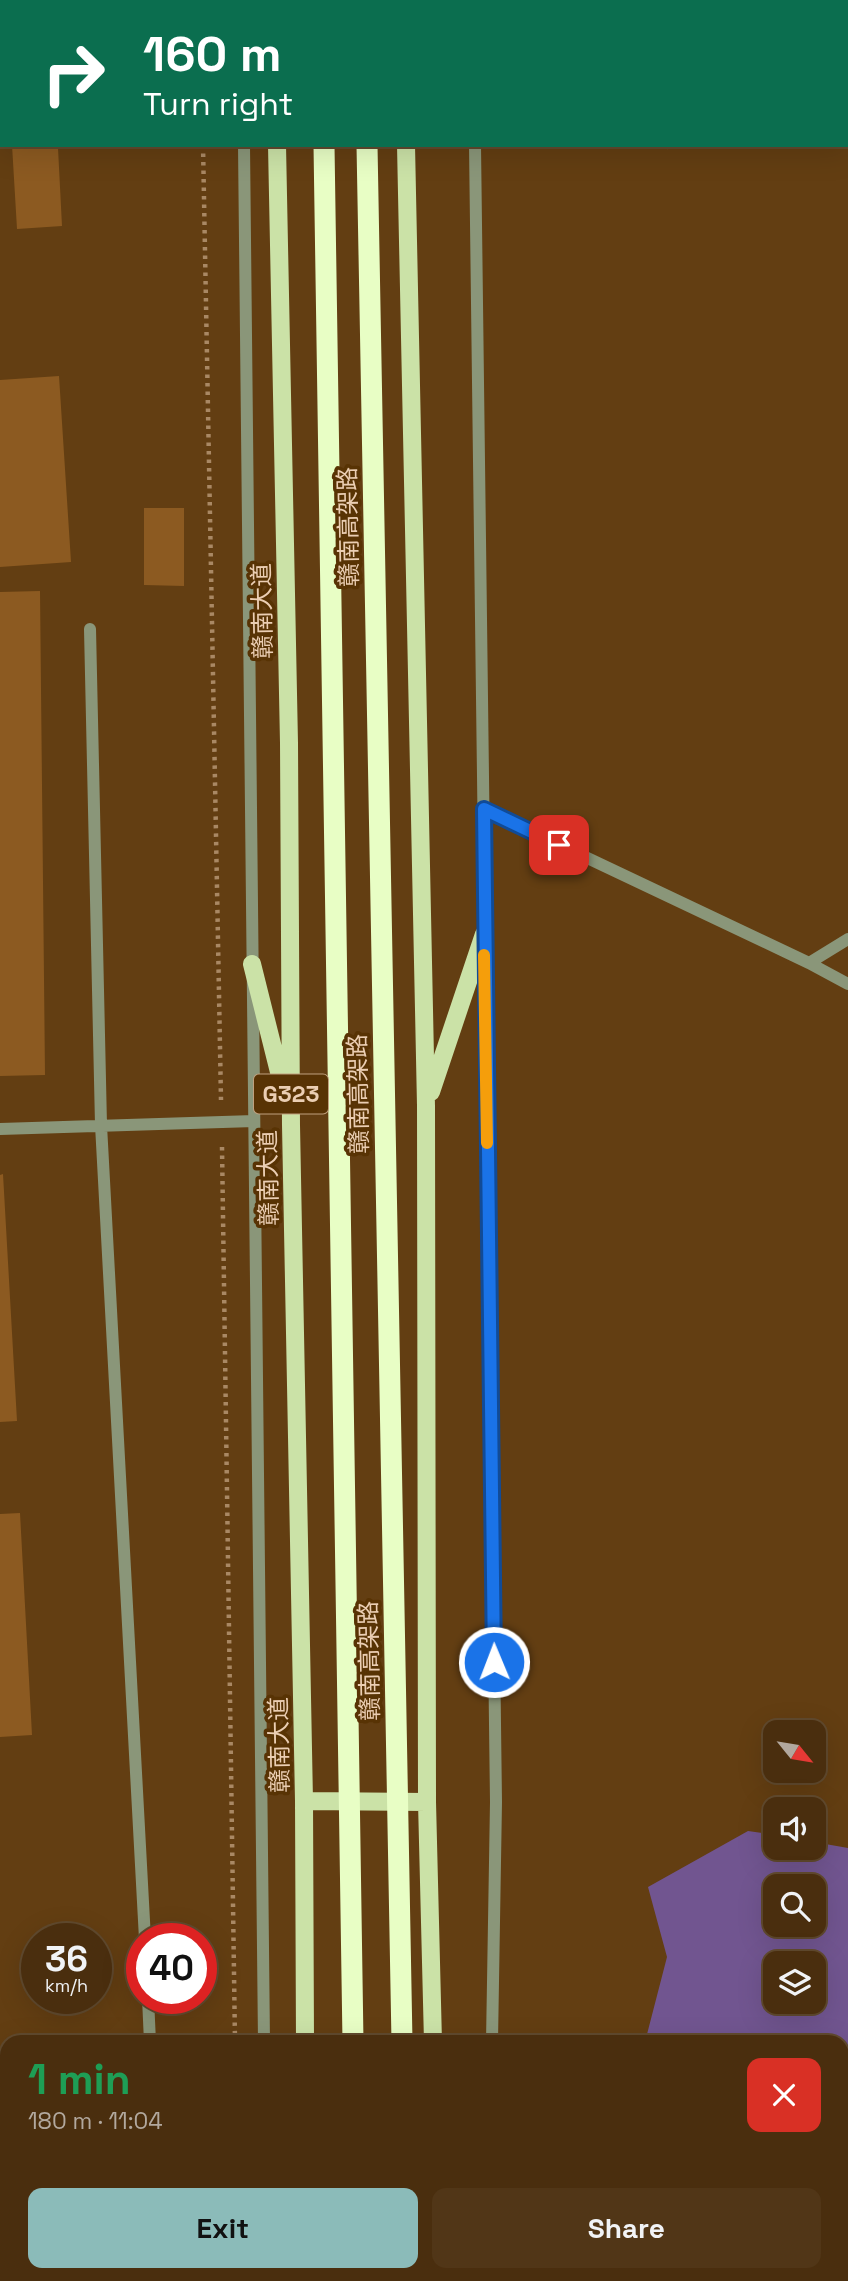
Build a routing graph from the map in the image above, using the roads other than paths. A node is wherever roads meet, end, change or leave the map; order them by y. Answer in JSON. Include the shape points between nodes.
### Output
{"nodes":[{"id":1,"x":244,"y":147,"type":"edge"},
{"id":2,"x":276,"y":147,"type":"edge"},
{"id":3,"x":324,"y":147,"type":"edge"},
{"id":4,"x":367,"y":147,"type":"edge"},
{"id":5,"x":406,"y":147,"type":"edge"},
{"id":6,"x":475,"y":147,"type":"edge"},
{"id":7,"x":90,"y":629,"type":"dead end"},
{"id":8,"x":484,"y":809,"type":"junction"},
{"id":9,"x":484,"y":934,"type":"junction"},
{"id":10,"x":848,"y":939,"type":"edge"},
{"id":11,"x":809,"y":963,"type":"junction"},
{"id":12,"x":252,"y":964,"type":"junction"},
{"id":13,"x":848,"y":984,"type":"edge"},
{"id":14,"x":426,"y":1106,"type":"junction"},
{"id":15,"x":254,"y":1121,"type":"junction"},
{"id":16,"x":101,"y":1125,"type":"junction"},
{"id":17,"x":292,"y":1125,"type":"junction"},
{"id":18,"x":0,"y":1129,"type":"edge"},
{"id":19,"x":304,"y":1801,"type":"junction"},
{"id":20,"x":428,"y":1802,"type":"junction"},
{"id":21,"x":144,"y":1923,"type":"edge"},
{"id":22,"x":149,"y":2014,"type":"edge"},
{"id":23,"x":150,"y":2035,"type":"edge"},
{"id":24,"x":264,"y":2035,"type":"edge"},
{"id":25,"x":305,"y":2035,"type":"edge"},
{"id":26,"x":353,"y":2035,"type":"edge"},
{"id":27,"x":402,"y":2035,"type":"edge"},
{"id":28,"x":433,"y":2035,"type":"edge"},
{"id":29,"x":492,"y":2035,"type":"edge"}],
"edges":[{"from":1,"to":12,"type":"street"},
{"from":2,"to":17,"type":"main road","name":"赣南大道","number":"G323"},
{"from":3,"to":26,"type":"highway","name":"赣南高架路","bridge":true},
{"from":4,"to":27,"type":"highway","name":"赣南高架路","bridge":true},
{"from":5,"to":14,"type":"main road"},
{"from":6,"to":8,"type":"street"},
{"from":7,"to":16,"type":"street"},
{"from":8,"to":9,"type":"street"},
{"from":8,"to":11,"type":"street"},
{"from":9,"to":14,"type":"main road"},
{"from":9,"to":29,"type":"street","via":[[496,1802]]},
{"from":10,"to":11,"type":"street"},
{"from":11,"to":13,"type":"street"},
{"from":12,"to":15,"type":"street"},
{"from":12,"to":17,"type":"main road"},
{"from":14,"to":20,"type":"main road"},
{"from":15,"to":16,"type":"street"},
{"from":15,"to":24,"type":"street"},
{"from":16,"to":18,"type":"street"},
{"from":16,"to":21,"type":"street"},
{"from":17,"to":19,"type":"main road","name":"赣南大道","number":"G323"},
{"from":19,"to":20,"type":"main road"},
{"from":19,"to":25,"type":"main road","name":"赣南大道","number":"G323"},
{"from":20,"to":28,"type":"main road"},
{"from":22,"to":23,"type":"street"}]}
